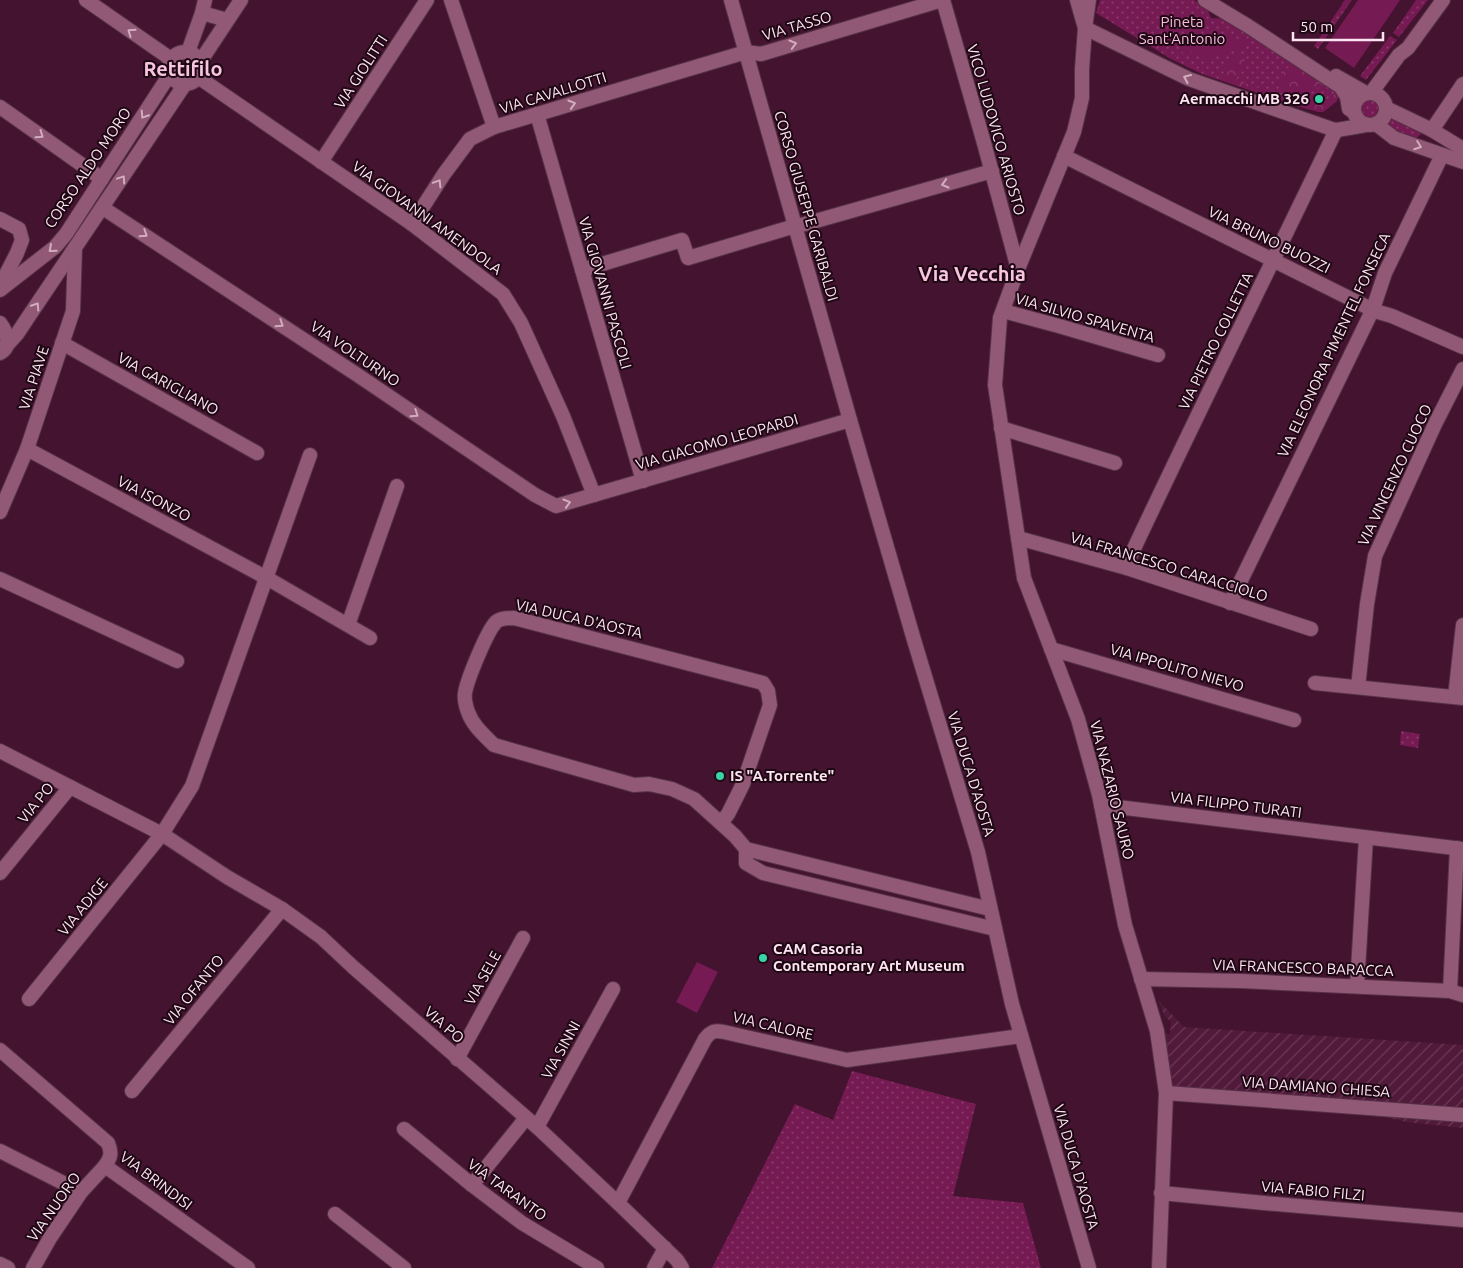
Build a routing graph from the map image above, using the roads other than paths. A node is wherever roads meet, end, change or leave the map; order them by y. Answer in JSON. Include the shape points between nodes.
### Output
{"nodes":[{"id":1,"x":86,"y":0,"type":"edge"},
{"id":2,"x":427,"y":0,"type":"edge"},
{"id":3,"x":451,"y":0,"type":"edge"},
{"id":4,"x":731,"y":0,"type":"edge"},
{"id":5,"x":942,"y":0,"type":"edge"},
{"id":6,"x":1077,"y":0,"type":"edge"},
{"id":7,"x":1089,"y":0,"type":"edge"},
{"id":8,"x":1205,"y":0,"type":"edge"},
{"id":9,"x":1219,"y":0,"type":"edge"},
{"id":10,"x":1443,"y":0,"type":"edge"},
{"id":11,"x":239,"y":3,"type":"edge"},
{"id":12,"x":204,"y":6,"type":"edge"},
{"id":13,"x":227,"y":20,"type":"junction"},
{"id":14,"x":1085,"y":28,"type":"junction"},
{"id":15,"x":1408,"y":48,"type":"junction"},
{"id":16,"x":188,"y":52,"type":"junction"},
{"id":17,"x":746,"y":52,"type":"junction"},
{"id":18,"x":171,"y":59,"type":"junction"},
{"id":19,"x":200,"y":62,"type":"junction"},
{"id":20,"x":170,"y":74,"type":"junction"},
{"id":21,"x":198,"y":77,"type":"junction"},
{"id":22,"x":185,"y":84,"type":"junction"},
{"id":23,"x":1463,"y":84,"type":"edge"},
{"id":24,"x":1368,"y":93,"type":"junction"},
{"id":25,"x":1385,"y":105,"type":"junction"},
{"id":26,"x":0,"y":107,"type":"edge"},
{"id":27,"x":1354,"y":112,"type":"junction"},
{"id":28,"x":537,"y":114,"type":"junction"},
{"id":29,"x":1371,"y":125,"type":"junction"},
{"id":30,"x":494,"y":127,"type":"junction"},
{"id":31,"x":1334,"y":129,"type":"junction"},
{"id":32,"x":1432,"y":130,"type":"junction"},
{"id":33,"x":1463,"y":149,"type":"edge"},
{"id":34,"x":1442,"y":155,"type":"junction"},
{"id":35,"x":1064,"y":156,"type":"junction"},
{"id":36,"x":321,"y":162,"type":"junction"},
{"id":37,"x":1463,"y":162,"type":"edge"},
{"id":38,"x":992,"y":171,"type":"junction"},
{"id":39,"x":102,"y":179,"type":"junction"},
{"id":40,"x":103,"y":208,"type":"junction"},
{"id":41,"x":0,"y":219,"type":"edge"},
{"id":42,"x":412,"y":224,"type":"junction"},
{"id":43,"x":795,"y":226,"type":"junction"},
{"id":44,"x":75,"y":248,"type":"junction"},
{"id":45,"x":1274,"y":260,"type":"junction"},
{"id":46,"x":1018,"y":269,"type":"junction"},
{"id":47,"x":582,"y":270,"type":"junction"},
{"id":48,"x":0,"y":286,"type":"edge"},
{"id":49,"x":0,"y":290,"type":"edge"},
{"id":50,"x":1373,"y":309,"type":"junction"},
{"id":51,"x":1003,"y":311,"type":"junction"},
{"id":52,"x":0,"y":323,"type":"edge"},
{"id":53,"x":62,"y":343,"type":"junction"},
{"id":54,"x":1463,"y":347,"type":"edge"},
{"id":55,"x":3,"y":352,"type":"edge"},
{"id":56,"x":1158,"y":356,"type":"dead end"},
{"id":57,"x":1463,"y":369,"type":"edge"},
{"id":58,"x":850,"y":420,"type":"junction"},
{"id":59,"x":1001,"y":428,"type":"junction"},
{"id":60,"x":27,"y":449,"type":"junction"},
{"id":61,"x":257,"y":453,"type":"dead end"},
{"id":62,"x":310,"y":455,"type":"dead end"},
{"id":63,"x":1115,"y":463,"type":"dead end"},
{"id":64,"x":643,"y":481,"type":"junction"},
{"id":65,"x":397,"y":486,"type":"dead end"},
{"id":66,"x":594,"y":495,"type":"junction"},
{"id":67,"x":0,"y":512,"type":"edge"},
{"id":68,"x":1018,"y":538,"type":"junction"},
{"id":69,"x":1126,"y":568,"type":"junction"},
{"id":70,"x":265,"y":577,"type":"junction"},
{"id":71,"x":0,"y":579,"type":"edge"},
{"id":72,"x":1230,"y":603,"type":"junction"},
{"id":73,"x":348,"y":625,"type":"junction"},
{"id":74,"x":1463,"y":625,"type":"edge"},
{"id":75,"x":1311,"y":629,"type":"dead end"},
{"id":76,"x":370,"y":638,"type":"dead end"},
{"id":77,"x":1051,"y":649,"type":"junction"},
{"id":78,"x":177,"y":662,"type":"dead end"},
{"id":79,"x":1315,"y":682,"type":"dead end"},
{"id":80,"x":1358,"y":687,"type":"junction"},
{"id":81,"x":1459,"y":697,"type":"edge"},
{"id":82,"x":1294,"y":720,"type":"dead end"},
{"id":83,"x":0,"y":751,"type":"edge"},
{"id":84,"x":70,"y":787,"type":"junction"},
{"id":85,"x":1102,"y":805,"type":"junction"},
{"id":86,"x":721,"y":823,"type":"junction"},
{"id":87,"x":162,"y":834,"type":"junction"},
{"id":88,"x":1366,"y":838,"type":"junction"},
{"id":89,"x":746,"y":849,"type":"junction"},
{"id":90,"x":1460,"y":849,"type":"edge"},
{"id":91,"x":0,"y":873,"type":"edge"},
{"id":92,"x":282,"y":909,"type":"junction"},
{"id":93,"x":990,"y":909,"type":"junction"},
{"id":94,"x":995,"y":929,"type":"junction"},
{"id":95,"x":523,"y":938,"type":"dead end"},
{"id":96,"x":1141,"y":979,"type":"junction"},
{"id":97,"x":1357,"y":986,"type":"junction"},
{"id":98,"x":613,"y":989,"type":"dead end"},
{"id":99,"x":1456,"y":993,"type":"edge"},
{"id":100,"x":29,"y":999,"type":"dead end"},
{"id":101,"x":1021,"y":1036,"type":"junction"},
{"id":102,"x":0,"y":1050,"type":"edge"},
{"id":103,"x":457,"y":1059,"type":"junction"},
{"id":104,"x":132,"y":1092,"type":"dead end"},
{"id":105,"x":1166,"y":1093,"type":"junction"},
{"id":106,"x":1463,"y":1115,"type":"edge"},
{"id":107,"x":526,"y":1118,"type":"junction"},
{"id":108,"x":536,"y":1127,"type":"junction"},
{"id":109,"x":404,"y":1130,"type":"dead end"},
{"id":110,"x":0,"y":1151,"type":"edge"},
{"id":111,"x":105,"y":1166,"type":"junction"},
{"id":112,"x":472,"y":1185,"type":"junction"},
{"id":113,"x":81,"y":1192,"type":"junction"},
{"id":114,"x":1161,"y":1193,"type":"junction"},
{"id":115,"x":618,"y":1203,"type":"junction"},
{"id":116,"x":335,"y":1214,"type":"dead end"},
{"id":117,"x":1463,"y":1220,"type":"edge"},
{"id":118,"x":664,"y":1248,"type":"junction"},
{"id":119,"x":0,"y":1264,"type":"edge"},
{"id":120,"x":8,"y":1268,"type":"edge"},
{"id":121,"x":33,"y":1268,"type":"edge"},
{"id":122,"x":248,"y":1268,"type":"edge"},
{"id":123,"x":404,"y":1268,"type":"edge"},
{"id":124,"x":596,"y":1268,"type":"edge"},
{"id":125,"x":654,"y":1268,"type":"edge"},
{"id":126,"x":682,"y":1268,"type":"edge"},
{"id":127,"x":1089,"y":1268,"type":"edge"},
{"id":128,"x":1159,"y":1268,"type":"edge"}],
"edges":[{"from":18,"to":1,"type":"street","one_way":true},
{"from":2,"to":36,"type":"street","name":"VIA GIOLITTI"},
{"from":3,"to":30,"type":"street"},
{"from":4,"to":17,"type":"street","name":"CORSO GIUSEPPE GARIBALDI"},
{"from":17,"to":5,"type":"street","name":"VIA TASSO","one_way":true,"via":[[761,54]]},
{"from":5,"to":38,"type":"street","name":"VICO LUDOVICO ARIOSTO"},
{"from":6,"to":14,"type":"street"},
{"from":7,"to":14,"type":"street","name":"VIA NAZARIO SAURO"},
{"from":8,"to":27,"type":"street","via":[[1341,87],[1349,109]]},
{"from":9,"to":24,"type":"street"},
{"from":10,"to":15,"type":"street"},
{"from":11,"to":13,"type":"street"},
{"from":12,"to":13,"type":"street"},
{"from":12,"to":16,"type":"street"},
{"from":13,"to":19,"type":"street"},
{"from":31,"to":14,"type":"street","one_way":true,"via":[[1189,79]]},
{"from":14,"to":35,"type":"street","name":"VIA NAZARIO SAURO","via":[[1082,98]]},
{"from":15,"to":24,"type":"street"},
{"from":15,"to":25,"type":"street","via":[[1406,59],[1389,83]]},
{"from":16,"to":18,"type":"street","via":[[177,53]]},
{"from":16,"to":19,"type":"street"},
{"from":28,"to":17,"type":"street","name":"VIA CAVALLOTTI","one_way":true},
{"from":17,"to":43,"type":"street","name":"CORSO GIUSEPPE GARIBALDI"},
{"from":18,"to":20,"type":"street","via":[[168,66]]},
{"from":19,"to":21,"type":"street"},
{"from":20,"to":22,"type":"street","via":[[175,81]]},
{"from":20,"to":39,"type":"street","name":"CORSO ALDO MORO","one_way":true},
{"from":21,"to":22,"type":"street"},
{"from":21,"to":36,"type":"street","name":"VIA GIOVANNI AMENDOLA"},
{"from":40,"to":22,"type":"street","one_way":true},
{"from":23,"to":32,"type":"street"},
{"from":24,"to":25,"type":"street","via":[[1380,96]]},
{"from":24,"to":27,"type":"street","via":[[1357,98]]},
{"from":25,"to":29,"type":"street","via":[[1384,117]]},
{"from":25,"to":32,"type":"street"},
{"from":26,"to":39,"type":"street","one_way":true},
{"from":27,"to":29,"type":"street","via":[[1359,121]]},
{"from":28,"to":30,"type":"street","name":"VIA CAVALLOTTI"},
{"from":28,"to":47,"type":"street","name":"VIA GIOVANNI PASCOLI"},
{"from":29,"to":31,"type":"street"},
{"from":29,"to":34,"type":"street","one_way":true,"via":[[1394,138]]},
{"from":42,"to":30,"type":"street","name":"VIA CAVALLOTTI","one_way":true,"via":[[470,140]]},
{"from":31,"to":45,"type":"street","name":"VIA PIETRO COLLETTA"},
{"from":32,"to":33,"type":"street"},
{"from":34,"to":37,"type":"street"},
{"from":34,"to":50,"type":"street","name":"VIA ELEONORA PIMENTEL FONSECA","via":[[1385,273]]},
{"from":35,"to":45,"type":"street","name":"VIA BRUNO BUOZZI"},
{"from":35,"to":46,"type":"street","name":"VIA NAZARIO SAURO"},
{"from":36,"to":42,"type":"street","name":"VIA GIOVANNI AMENDOLA"},
{"from":38,"to":43,"type":"street","one_way":true},
{"from":38,"to":46,"type":"street","name":"VICO LUDOVICO ARIOSTO"},
{"from":39,"to":49,"type":"street","name":"CORSO ALDO MORO","one_way":true,"via":[[66,234]]},
{"from":40,"to":44,"type":"street"},
{"from":40,"to":66,"type":"street","name":"VIA VOLTURNO","one_way":true,"via":[[535,495],[556,506]]},
{"from":41,"to":48,"type":"street","via":[[19,228],[22,240]]},
{"from":42,"to":66,"type":"street","name":"VIA GIOVANNI AMENDOLA","via":[[503,294],[521,323]]},
{"from":43,"to":47,"type":"street","via":[[688,258],[682,240]]},
{"from":43,"to":58,"type":"street","name":"CORSO GIUSEPPE GARIBALDI"},
{"from":44,"to":53,"type":"street","name":"VIA PIAVE","via":[[73,311]]},
{"from":55,"to":44,"type":"street","one_way":true},
{"from":45,"to":50,"type":"street","name":"VIA BRUNO BUOZZI"},
{"from":45,"to":69,"type":"street","name":"VIA PIETRO COLLETTA","via":[[1201,406]]},
{"from":46,"to":51,"type":"street","name":"VIA NAZARIO SAURO"},
{"from":47,"to":64,"type":"street","name":"VIA GIOVANNI PASCOLI"},
{"from":50,"to":54,"type":"street","name":"VIA BRUNO BUOZZI"},
{"from":50,"to":72,"type":"street","name":"VIA ELEONORA PIMENTEL FONSECA"},
{"from":51,"to":56,"type":"street","name":"VIA SILVIO SPAVENTA"},
{"from":51,"to":59,"type":"street","name":"VIA NAZARIO SAURO","via":[[995,385]]},
{"from":52,"to":55,"type":"street","via":[[8,339]]},
{"from":53,"to":60,"type":"street","name":"VIA PIAVE"},
{"from":53,"to":61,"type":"street","name":"VIA GARIGLIANO"},
{"from":57,"to":80,"type":"street","name":"VIA VINCENZO CUOCO","via":[[1375,556]]},
{"from":58,"to":64,"type":"street","name":"VIA GIACOMO LEOPARDI"},
{"from":58,"to":93,"type":"street","name":"VIA DUCA D'AOSTA","via":[[978,852]]},
{"from":59,"to":63,"type":"street"},
{"from":59,"to":68,"type":"street","name":"VIA NAZARIO SAURO"},
{"from":60,"to":67,"type":"street","name":"VIA PIAVE"},
{"from":60,"to":70,"type":"street","name":"VIA ISONZO"},
{"from":62,"to":70,"type":"street"},
{"from":64,"to":66,"type":"street","name":"VIA GIACOMO LEOPARDI"},
{"from":65,"to":73,"type":"street"},
{"from":68,"to":69,"type":"street","name":"VIA FRANCESCO CARACCIOLO"},
{"from":68,"to":77,"type":"street","name":"VIA NAZARIO SAURO","via":[[1024,578]]},
{"from":69,"to":72,"type":"street","name":"VIA FRANCESCO CARACCIOLO"},
{"from":70,"to":73,"type":"street","name":"VIA ISONZO"},
{"from":70,"to":87,"type":"street","via":[[192,786]]},
{"from":71,"to":78,"type":"street"},
{"from":72,"to":75,"type":"street","name":"VIA FRANCESCO CARACCIOLO"},
{"from":73,"to":76,"type":"street","name":"VIA ISONZO"},
{"from":74,"to":81,"type":"street"},
{"from":77,"to":82,"type":"street","name":"VIA IPPOLITO NIEVO"},
{"from":77,"to":85,"type":"street","name":"VIA NAZARIO SAURO","via":[[1078,719]]},
{"from":79,"to":80,"type":"street"},
{"from":80,"to":81,"type":"street"},
{"from":83,"to":84,"type":"street"},
{"from":84,"to":87,"type":"street","name":"VIA PO"},
{"from":84,"to":91,"type":"street","name":"VIA PO"},
{"from":85,"to":88,"type":"street","name":"VIA FILIPPO TURATI"},
{"from":85,"to":96,"type":"street","name":"VIA NAZARIO SAURO","via":[[1126,925]]},
{"from":86,"to":86,"type":"street","name":"VIA DUCA D'AOSTA","via":[[744,784],[770,706],[763,683],[514,618],[497,621],[490,630],[465,695],[468,712],[478,730],[494,745],[634,785],[650,784],[672,789],[694,798]]},
{"from":86,"to":89,"type":"street","name":"VIA DUCA D'AOSTA"},
{"from":87,"to":92,"type":"street","name":"VIA PO","via":[[227,878]]},
{"from":87,"to":100,"type":"street","name":"VIA ADIGE"},
{"from":88,"to":90,"type":"street","name":"VIA FILIPPO TURATI"},
{"from":88,"to":97,"type":"street"},
{"from":89,"to":93,"type":"street"},
{"from":89,"to":94,"type":"street","name":"VIA DUCA D'AOSTA","via":[[746,863],[763,873]]},
{"from":90,"to":99,"type":"street"},
{"from":92,"to":103,"type":"street","name":"VIA PO","via":[[321,937]]},
{"from":92,"to":104,"type":"street","name":"VIA OFANTO"},
{"from":93,"to":94,"type":"street","name":"VIA DUCA D'AOSTA"},
{"from":94,"to":101,"type":"street","name":"VIA DUCA D'AOSTA"},
{"from":95,"to":103,"type":"street","name":"VIA SELE"},
{"from":96,"to":97,"type":"street","name":"VIA FRANCESCO BARACCA"},
{"from":96,"to":105,"type":"street","name":"VIA NAZARIO SAURO","via":[[1157,1031]]},
{"from":97,"to":99,"type":"street","name":"VIA FRANCESCO BARACCA"},
{"from":98,"to":108,"type":"street","name":"VIA SINNI"},
{"from":101,"to":115,"type":"street","name":"VIA CALORE","via":[[847,1060],[716,1030],[706,1038]]},
{"from":101,"to":127,"type":"street","name":"VIA DUCA D'AOSTA"},
{"from":102,"to":111,"type":"street","name":"VIA BRINDISI","via":[[108,1143],[112,1151]]},
{"from":103,"to":107,"type":"street","name":"VIA PO"},
{"from":105,"to":106,"type":"street","name":"VIA DAMIANO CHIESA"},
{"from":105,"to":114,"type":"street","name":"VIA NAZARIO SAURO"},
{"from":107,"to":108,"type":"street","name":"VIA PO"},
{"from":107,"to":112,"type":"street"},
{"from":108,"to":115,"type":"street","name":"VIA PO"},
{"from":109,"to":112,"type":"street","name":"VIA TARANTO"},
{"from":110,"to":113,"type":"street"},
{"from":111,"to":113,"type":"street","name":"VIA NUORO"},
{"from":111,"to":122,"type":"street","name":"VIA BRINDISI"},
{"from":112,"to":124,"type":"street","name":"VIA TARANTO","via":[[522,1223]]},
{"from":113,"to":121,"type":"street","name":"VIA NUORO"},
{"from":114,"to":117,"type":"street","name":"VIA FABIO FILZI"},
{"from":114,"to":128,"type":"street","name":"VIA NAZARIO SAURO"},
{"from":115,"to":118,"type":"street","name":"VIA PO"},
{"from":116,"to":123,"type":"street"},
{"from":118,"to":125,"type":"street"},
{"from":118,"to":126,"type":"street","name":"VIA PO"},
{"from":119,"to":120,"type":"street"}]}
